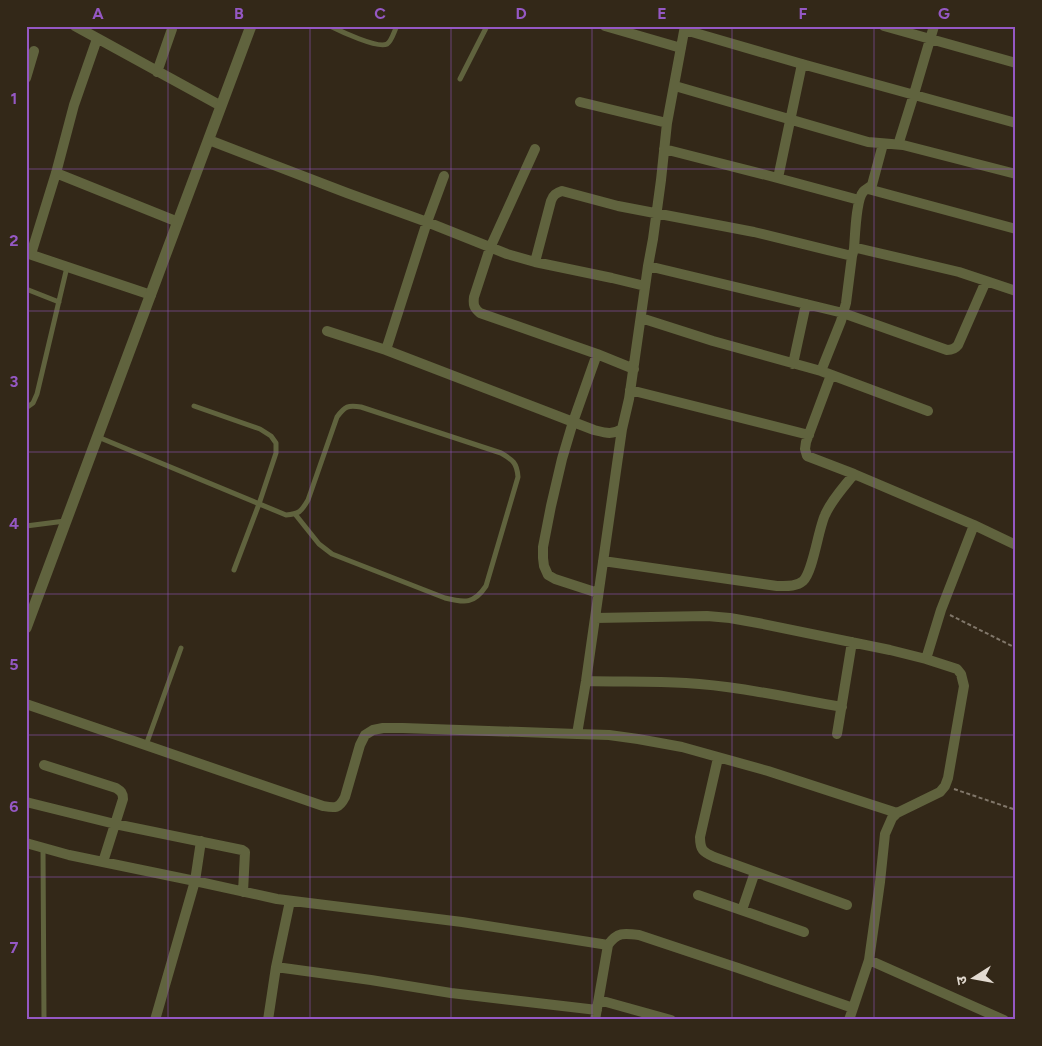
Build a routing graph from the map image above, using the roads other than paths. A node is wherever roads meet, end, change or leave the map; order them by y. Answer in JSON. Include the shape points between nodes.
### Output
{"nodes":[{"id":1,"x":75,"y":26,"type":"edge"},
{"id":2,"x":172,"y":26,"type":"edge"},
{"id":3,"x":251,"y":26,"type":"edge"},
{"id":4,"x":330,"y":26,"type":"edge"},
{"id":5,"x":397,"y":26,"type":"edge"},
{"id":6,"x":487,"y":26,"type":"edge"},
{"id":7,"x":605,"y":26,"type":"edge"},
{"id":8,"x":884,"y":26,"type":"edge"},
{"id":9,"x":934,"y":26,"type":"edge"},
{"id":10,"x":685,"y":28,"type":"edge"},
{"id":11,"x":97,"y":39,"type":"junction"},
{"id":12,"x":930,"y":39,"type":"junction"},
{"id":13,"x":681,"y":48,"type":"junction"},
{"id":14,"x":34,"y":51,"type":"dead end"},
{"id":15,"x":1016,"y":63,"type":"edge"},
{"id":16,"x":802,"y":64,"type":"junction"},
{"id":17,"x":157,"y":72,"type":"junction"},
{"id":18,"x":26,"y":78,"type":"edge"},
{"id":19,"x":460,"y":79,"type":"dead end"},
{"id":20,"x":675,"y":86,"type":"junction"},
{"id":21,"x":914,"y":94,"type":"junction"},
{"id":22,"x":580,"y":102,"type":"dead end"},
{"id":23,"x":222,"y":106,"type":"junction"},
{"id":24,"x":791,"y":120,"type":"junction"},
{"id":25,"x":667,"y":123,"type":"junction"},
{"id":26,"x":1016,"y":124,"type":"edge"},
{"id":27,"x":209,"y":140,"type":"junction"},
{"id":28,"x":883,"y":144,"type":"junction"},
{"id":29,"x":897,"y":144,"type":"junction"},
{"id":30,"x":535,"y":149,"type":"dead end"},
{"id":31,"x":664,"y":149,"type":"junction"},
{"id":32,"x":56,"y":173,"type":"junction"},
{"id":33,"x":1016,"y":174,"type":"edge"},
{"id":34,"x":444,"y":176,"type":"dead end"},
{"id":35,"x":778,"y":178,"type":"junction"},
{"id":36,"x":868,"y":189,"type":"junction"},
{"id":37,"x":859,"y":200,"type":"junction"},
{"id":38,"x":657,"y":213,"type":"junction"},
{"id":39,"x":178,"y":222,"type":"junction"},
{"id":40,"x":428,"y":222,"type":"junction"},
{"id":41,"x":1016,"y":229,"type":"edge"},
{"id":42,"x":490,"y":248,"type":"junction"},
{"id":43,"x":853,"y":252,"type":"junction"},
{"id":44,"x":29,"y":253,"type":"edge"},
{"id":45,"x":535,"y":262,"type":"junction"},
{"id":46,"x":648,"y":266,"type":"junction"},
{"id":47,"x":67,"y":267,"type":"junction"},
{"id":48,"x":986,"y":281,"type":"junction"},
{"id":49,"x":645,"y":286,"type":"junction"},
{"id":50,"x":26,"y":289,"type":"edge"},
{"id":51,"x":1016,"y":291,"type":"edge"},
{"id":52,"x":151,"y":295,"type":"junction"},
{"id":53,"x":59,"y":302,"type":"junction"},
{"id":54,"x":806,"y":304,"type":"junction"},
{"id":55,"x":843,"y":313,"type":"junction"},
{"id":56,"x":641,"y":318,"type":"junction"},
{"id":57,"x":327,"y":330,"type":"dead end"},
{"id":58,"x":386,"y":350,"type":"junction"},
{"id":59,"x":597,"y":354,"type":"junction"},
{"id":60,"x":793,"y":364,"type":"junction"},
{"id":61,"x":634,"y":369,"type":"junction"},
{"id":62,"x":821,"y":371,"type":"junction"},
{"id":63,"x":831,"y":375,"type":"junction"},
{"id":64,"x":630,"y":390,"type":"junction"},
{"id":65,"x":194,"y":406,"type":"dead end"},
{"id":66,"x":26,"y":408,"type":"edge"},
{"id":67,"x":928,"y":411,"type":"dead end"},
{"id":68,"x":572,"y":422,"type":"junction"},
{"id":69,"x":622,"y":429,"type":"junction"},
{"id":70,"x":809,"y":436,"type":"junction"},
{"id":71,"x":98,"y":437,"type":"junction"},
{"id":72,"x":854,"y":474,"type":"junction"},
{"id":73,"x":259,"y":504,"type":"junction"},
{"id":74,"x":295,"y":514,"type":"junction"},
{"id":75,"x":66,"y":521,"type":"junction"},
{"id":76,"x":974,"y":525,"type":"junction"},
{"id":77,"x":26,"y":526,"type":"edge"},
{"id":78,"x":1016,"y":545,"type":"edge"},
{"id":79,"x":603,"y":561,"type":"junction"},
{"id":80,"x":234,"y":570,"type":"dead end"},
{"id":81,"x":598,"y":593,"type":"junction"},
{"id":82,"x":595,"y":618,"type":"junction"},
{"id":83,"x":26,"y":628,"type":"edge"},
{"id":84,"x":852,"y":642,"type":"junction"},
{"id":85,"x":181,"y":648,"type":"dead end"},
{"id":86,"x":926,"y":658,"type":"junction"},
{"id":87,"x":586,"y":681,"type":"junction"},
{"id":88,"x":26,"y":704,"type":"edge"},
{"id":89,"x":842,"y":707,"type":"junction"},
{"id":90,"x":577,"y":734,"type":"junction"},
{"id":91,"x":837,"y":734,"type":"dead end"},
{"id":92,"x":146,"y":746,"type":"junction"},
{"id":93,"x":718,"y":758,"type":"junction"},
{"id":94,"x":44,"y":765,"type":"dead end"},
{"id":95,"x":26,"y":802,"type":"edge"},
{"id":96,"x":898,"y":813,"type":"junction"},
{"id":97,"x":115,"y":824,"type":"junction"},
{"id":98,"x":201,"y":841,"type":"junction"},
{"id":99,"x":26,"y":843,"type":"edge"},
{"id":100,"x":43,"y":848,"type":"junction"},
{"id":101,"x":103,"y":862,"type":"junction"},
{"id":102,"x":754,"y":872,"type":"junction"},
{"id":103,"x":195,"y":881,"type":"junction"},
{"id":104,"x":243,"y":892,"type":"junction"},
{"id":105,"x":698,"y":895,"type":"dead end"},
{"id":106,"x":290,"y":901,"type":"junction"},
{"id":107,"x":847,"y":905,"type":"dead end"},
{"id":108,"x":742,"y":910,"type":"junction"},
{"id":109,"x":804,"y":932,"type":"dead end"},
{"id":110,"x":608,"y":945,"type":"junction"},
{"id":111,"x":869,"y":960,"type":"junction"},
{"id":112,"x":276,"y":967,"type":"junction"},
{"id":113,"x":853,"y":1008,"type":"junction"},
{"id":114,"x":597,"y":1010,"type":"edge"},
{"id":115,"x":44,"y":1020,"type":"edge"},
{"id":116,"x":155,"y":1020,"type":"edge"},
{"id":117,"x":268,"y":1020,"type":"edge"},
{"id":118,"x":671,"y":1020,"type":"edge"},
{"id":119,"x":849,"y":1020,"type":"edge"},
{"id":120,"x":1004,"y":1020,"type":"edge"}],
"edges":[{"from":1,"to":11,"type":"street"},
{"from":2,"to":17,"type":"street"},
{"from":3,"to":23,"type":"street"},
{"from":4,"to":5,"type":"lane","via":[[380,45],[387,44]]},
{"from":6,"to":19,"type":"lane"},
{"from":7,"to":13,"type":"street"},
{"from":8,"to":12,"type":"street"},
{"from":9,"to":12,"type":"street"},
{"from":10,"to":13,"type":"street"},
{"from":10,"to":16,"type":"street"},
{"from":11,"to":17,"type":"street"},
{"from":11,"to":32,"type":"street","via":[[74,104]]},
{"from":12,"to":15,"type":"street"},
{"from":12,"to":21,"type":"street"},
{"from":13,"to":20,"type":"street"},
{"from":14,"to":18,"type":"street"},
{"from":16,"to":21,"type":"street"},
{"from":16,"to":24,"type":"street"},
{"from":17,"to":23,"type":"street"},
{"from":20,"to":24,"type":"street"},
{"from":20,"to":25,"type":"street"},
{"from":21,"to":26,"type":"street"},
{"from":21,"to":29,"type":"street"},
{"from":22,"to":25,"type":"street"},
{"from":23,"to":27,"type":"street"},
{"from":24,"to":28,"type":"street"},
{"from":24,"to":35,"type":"street"},
{"from":25,"to":31,"type":"street"},
{"from":27,"to":39,"type":"street"},
{"from":27,"to":40,"type":"street"},
{"from":28,"to":29,"type":"street"},
{"from":28,"to":36,"type":"street","via":[[872,185]]},
{"from":29,"to":33,"type":"street"},
{"from":30,"to":42,"type":"street"},
{"from":31,"to":35,"type":"street"},
{"from":31,"to":38,"type":"street"},
{"from":32,"to":39,"type":"street"},
{"from":32,"to":44,"type":"street"},
{"from":34,"to":40,"type":"street"},
{"from":35,"to":37,"type":"street"},
{"from":36,"to":37,"type":"street","via":[[863,191]]},
{"from":36,"to":41,"type":"street"},
{"from":37,"to":43,"type":"street"},
{"from":38,"to":43,"type":"street"},
{"from":38,"to":45,"type":"street","via":[[557,192],[551,201]]},
{"from":38,"to":46,"type":"street"},
{"from":39,"to":52,"type":"street"},
{"from":40,"to":42,"type":"street"},
{"from":40,"to":58,"type":"street"},
{"from":42,"to":45,"type":"street"},
{"from":42,"to":59,"type":"street","via":[[474,297],[475,309]]},
{"from":43,"to":48,"type":"street","via":[[857,248]]},
{"from":43,"to":55,"type":"street"},
{"from":44,"to":47,"type":"street"},
{"from":45,"to":49,"type":"street"},
{"from":46,"to":49,"type":"street"},
{"from":46,"to":54,"type":"street"},
{"from":47,"to":52,"type":"street"},
{"from":47,"to":53,"type":"lane"},
{"from":48,"to":51,"type":"street"},
{"from":48,"to":55,"type":"street","via":[[958,345],[951,350]]},
{"from":49,"to":56,"type":"street"},
{"from":50,"to":53,"type":"lane"},
{"from":52,"to":71,"type":"street"},
{"from":53,"to":66,"type":"lane","via":[[38,394]]},
{"from":54,"to":55,"type":"street"},
{"from":54,"to":60,"type":"street"},
{"from":55,"to":62,"type":"street"},
{"from":56,"to":60,"type":"street"},
{"from":56,"to":61,"type":"street"},
{"from":57,"to":58,"type":"street"},
{"from":58,"to":68,"type":"street"},
{"from":59,"to":61,"type":"street"},
{"from":59,"to":68,"type":"street"},
{"from":60,"to":62,"type":"street"},
{"from":61,"to":64,"type":"street"},
{"from":62,"to":63,"type":"street"},
{"from":63,"to":67,"type":"street"},
{"from":63,"to":70,"type":"street"},
{"from":64,"to":69,"type":"street"},
{"from":64,"to":70,"type":"street"},
{"from":65,"to":73,"type":"lane","via":[[260,430],[276,443],[276,453]]},
{"from":68,"to":69,"type":"street","via":[[606,433]]},
{"from":68,"to":81,"type":"street","via":[[543,547],[544,566],[548,575],[555,579]]},
{"from":69,"to":79,"type":"street"},
{"from":70,"to":72,"type":"street","via":[[805,449],[807,456]]},
{"from":71,"to":73,"type":"lane"},
{"from":71,"to":75,"type":"street"},
{"from":72,"to":76,"type":"street"},
{"from":72,"to":79,"type":"street","via":[[825,516],[809,573],[802,582],[792,586]]},
{"from":73,"to":74,"type":"lane","via":[[286,515]]},
{"from":73,"to":80,"type":"lane"},
{"from":74,"to":74,"type":"lane","via":[[308,500],[337,417],[350,406],[501,454],[517,467],[518,477],[486,586],[480,596],[471,600],[459,602],[445,598],[332,554],[319,544]]},
{"from":75,"to":77,"type":"lane"},
{"from":75,"to":83,"type":"street"},
{"from":76,"to":78,"type":"street"},
{"from":76,"to":86,"type":"street"},
{"from":79,"to":81,"type":"street"},
{"from":81,"to":82,"type":"street"},
{"from":82,"to":84,"type":"street","via":[[730,618]]},
{"from":82,"to":87,"type":"street"},
{"from":84,"to":86,"type":"street"},
{"from":84,"to":89,"type":"street"},
{"from":85,"to":92,"type":"lane"},
{"from":86,"to":96,"type":"street","via":[[956,669],[963,680],[948,778],[940,792]]},
{"from":87,"to":89,"type":"street","via":[[706,684]]},
{"from":87,"to":90,"type":"street"},
{"from":88,"to":92,"type":"street"},
{"from":89,"to":91,"type":"street"},
{"from":90,"to":92,"type":"street","via":[[403,728],[373,730],[365,735],[360,745],[346,797],[341,805],[334,808]]},
{"from":90,"to":93,"type":"street","via":[[638,739]]},
{"from":93,"to":96,"type":"street"},
{"from":93,"to":102,"type":"street","via":[[700,846],[705,853]]},
{"from":94,"to":97,"type":"street","via":[[121,791],[123,799]]},
{"from":95,"to":97,"type":"street"},
{"from":96,"to":111,"type":"street","via":[[885,834]]},
{"from":97,"to":98,"type":"street"},
{"from":97,"to":101,"type":"street"},
{"from":98,"to":103,"type":"street"},
{"from":98,"to":104,"type":"street","via":[[245,852]]},
{"from":99,"to":100,"type":"street"},
{"from":100,"to":101,"type":"street"},
{"from":100,"to":115,"type":"lane"},
{"from":101,"to":103,"type":"street"},
{"from":102,"to":107,"type":"street"},
{"from":102,"to":108,"type":"street"},
{"from":103,"to":104,"type":"street"},
{"from":103,"to":116,"type":"street"},
{"from":104,"to":106,"type":"street"},
{"from":105,"to":108,"type":"street"},
{"from":106,"to":110,"type":"street","via":[[462,922]]},
{"from":106,"to":112,"type":"street"},
{"from":108,"to":109,"type":"street"},
{"from":110,"to":113,"type":"street","via":[[614,937],[626,933],[639,935]]},
{"from":110,"to":114,"type":"street"},
{"from":111,"to":113,"type":"street"},
{"from":111,"to":120,"type":"street"},
{"from":112,"to":114,"type":"street","via":[[451,993]]},
{"from":112,"to":117,"type":"street"},
{"from":113,"to":119,"type":"street"},
{"from":114,"to":118,"type":"street"}]}
